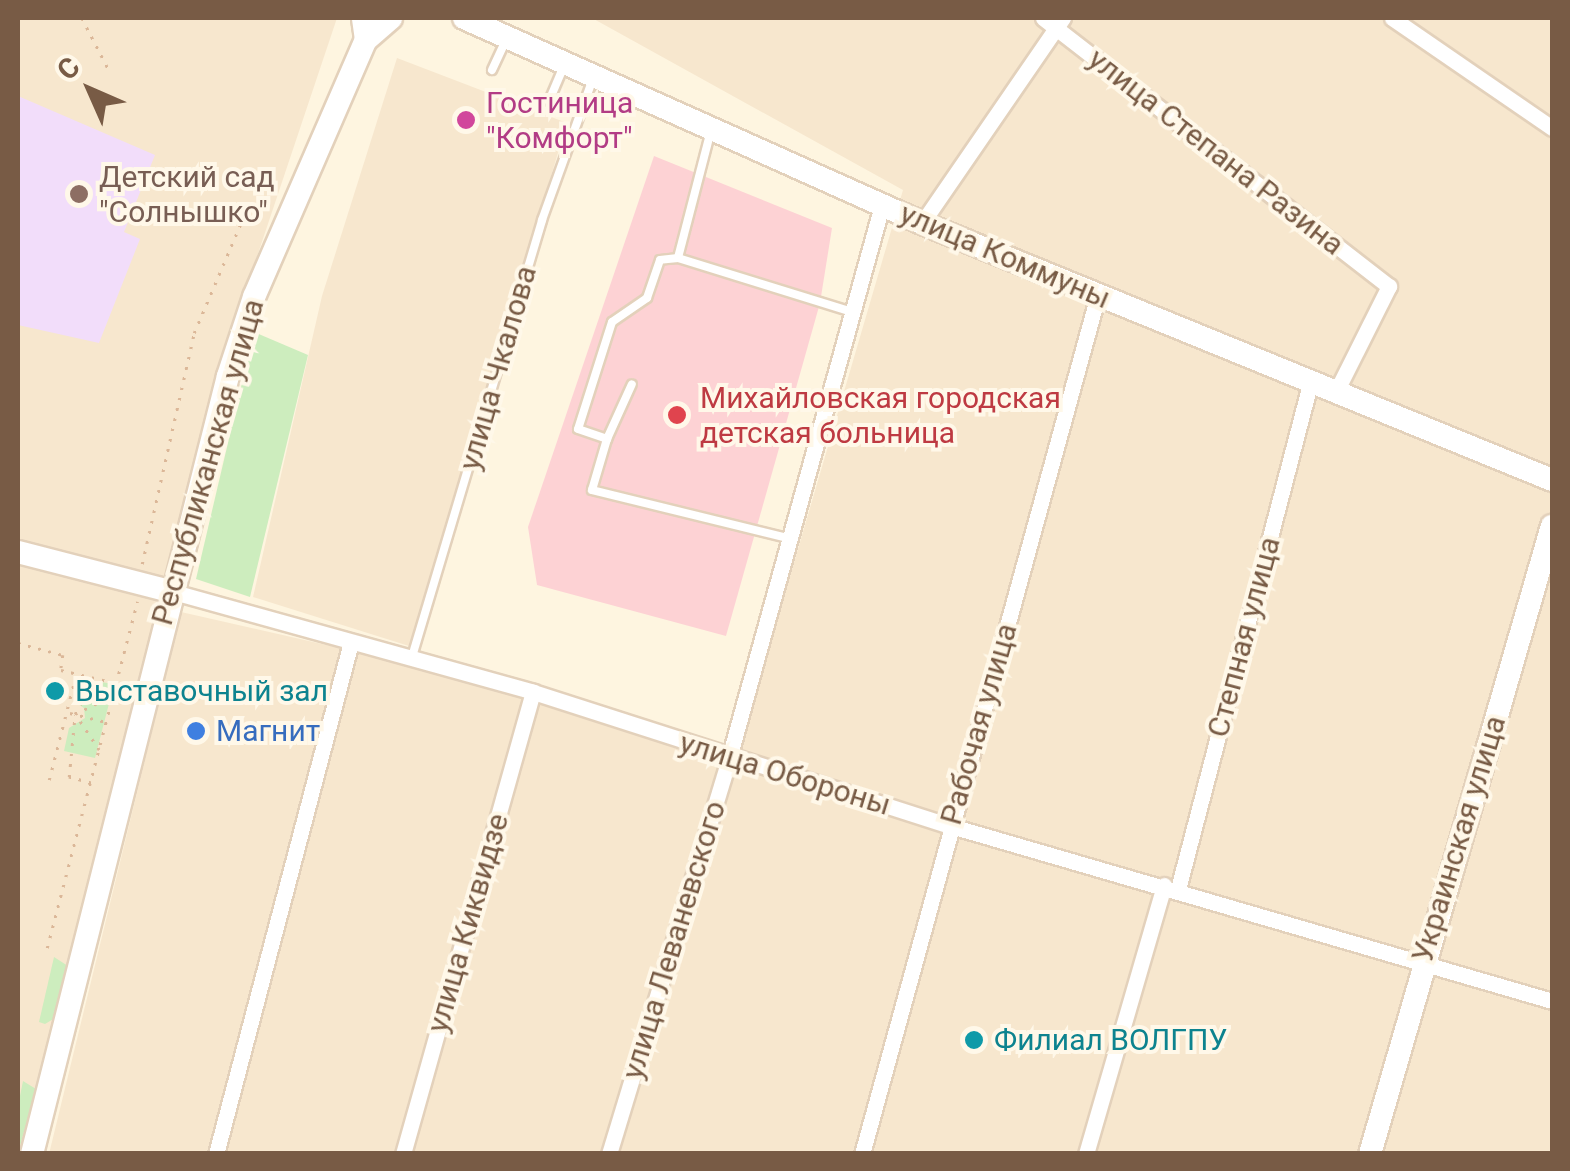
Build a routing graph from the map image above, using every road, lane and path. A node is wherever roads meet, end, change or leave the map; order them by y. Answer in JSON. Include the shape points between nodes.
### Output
{"nodes":[{"id":1,"x":82,"y":18,"type":"edge"},
{"id":2,"x":391,"y":18,"type":"edge"},
{"id":3,"x":464,"y":18,"type":"edge"},
{"id":4,"x":1392,"y":18,"type":"edge"},
{"id":5,"x":1054,"y":21,"type":"edge"},
{"id":6,"x":364,"y":29,"type":"edge"},
{"id":7,"x":507,"y":38,"type":"junction"},
{"id":8,"x":564,"y":65,"type":"junction"},
{"id":9,"x":109,"y":70,"type":"dead end"},
{"id":10,"x":492,"y":70,"type":"dead end"},
{"id":11,"x":593,"y":78,"type":"junction"},
{"id":12,"x":549,"y":101,"type":"dead end"},
{"id":13,"x":1552,"y":128,"type":"edge"},
{"id":14,"x":710,"y":130,"type":"junction"},
{"id":15,"x":882,"y":205,"type":"junction"},
{"id":16,"x":922,"y":222,"type":"junction"},
{"id":17,"x":678,"y":258,"type":"junction"},
{"id":18,"x":1098,"y":295,"type":"junction"},
{"id":19,"x":852,"y":312,"type":"junction"},
{"id":20,"x":632,"y":384,"type":"dead end"},
{"id":21,"x":1310,"y":384,"type":"junction"},
{"id":22,"x":1335,"y":394,"type":"junction"},
{"id":23,"x":607,"y":439,"type":"junction"},
{"id":24,"x":1552,"y":480,"type":"edge"},
{"id":25,"x":1552,"y":526,"type":"edge"},
{"id":26,"x":787,"y":538,"type":"junction"},
{"id":27,"x":18,"y":552,"type":"edge"},
{"id":28,"x":170,"y":591,"type":"junction"},
{"id":29,"x":351,"y":642,"type":"junction"},
{"id":30,"x":18,"y":643,"type":"edge"},
{"id":31,"x":412,"y":660,"type":"junction"},
{"id":32,"x":77,"y":674,"type":"junction"},
{"id":33,"x":94,"y":678,"type":"junction"},
{"id":34,"x":117,"y":683,"type":"dead end"},
{"id":35,"x":533,"y":692,"type":"junction"},
{"id":36,"x":114,"y":695,"type":"dead end"},
{"id":37,"x":67,"y":712,"type":"junction"},
{"id":38,"x":75,"y":714,"type":"junction"},
{"id":39,"x":107,"y":722,"type":"dead end"},
{"id":40,"x":100,"y":752,"type":"dead end"},
{"id":41,"x":729,"y":758,"type":"junction"},
{"id":42,"x":49,"y":780,"type":"dead end"},
{"id":43,"x":92,"y":783,"type":"dead end"},
{"id":44,"x":951,"y":826,"type":"junction"},
{"id":45,"x":1171,"y":887,"type":"junction"},
{"id":46,"x":1423,"y":961,"type":"junction"},
{"id":47,"x":1552,"y":1000,"type":"edge"},
{"id":48,"x":32,"y":1154,"type":"edge"},
{"id":49,"x":216,"y":1154,"type":"edge"},
{"id":50,"x":403,"y":1154,"type":"edge"},
{"id":51,"x":608,"y":1154,"type":"edge"},
{"id":52,"x":862,"y":1154,"type":"edge"},
{"id":53,"x":1086,"y":1154,"type":"edge"},
{"id":54,"x":1370,"y":1154,"type":"edge"}],
"edges":[{"from":1,"to":9,"type":"path"},
{"from":2,"to":6,"type":"street"},
{"from":3,"to":7,"type":"street","name":"улица Коммуны"},
{"from":4,"to":13,"type":"street"},
{"from":5,"to":16,"type":"street"},
{"from":5,"to":22,"type":"street","name":"улица Степана Разина","via":[[1388,286]]},
{"from":6,"to":28,"type":"street","name":"Республиканская улица","via":[[254,297]]},
{"from":7,"to":8,"type":"street","name":"улица Коммуны"},
{"from":7,"to":10,"type":"lane"},
{"from":8,"to":11,"type":"street","name":"улица Коммуны"},
{"from":8,"to":12,"type":"lane"},
{"from":11,"to":14,"type":"street","name":"улица Коммуны"},
{"from":11,"to":31,"type":"lane","name":"улица Чкалова","via":[[542,220]]},
{"from":14,"to":15,"type":"street","name":"улица Коммуны"},
{"from":14,"to":17,"type":"lane"},
{"from":15,"to":16,"type":"street","name":"улица Коммуны"},
{"from":15,"to":19,"type":"street","name":"улица Леваневского"},
{"from":16,"to":18,"type":"street","name":"улица Коммуны"},
{"from":17,"to":19,"type":"lane"},
{"from":17,"to":23,"type":"lane","via":[[660,260],[647,298],[612,322],[578,429]]},
{"from":18,"to":21,"type":"street","name":"улица Коммуны"},
{"from":18,"to":44,"type":"street","name":"Рабочая улица"},
{"from":19,"to":26,"type":"street","name":"улица Леваневского"},
{"from":20,"to":23,"type":"lane"},
{"from":21,"to":22,"type":"street","name":"улица Коммуны"},
{"from":21,"to":45,"type":"street","name":"Степная улица"},
{"from":22,"to":24,"type":"street","name":"улица Коммуны"},
{"from":23,"to":26,"type":"lane","via":[[592,490]]},
{"from":25,"to":46,"type":"street","name":"Украинская улица"},
{"from":26,"to":41,"type":"street","name":"улица Леваневского"},
{"from":27,"to":28,"type":"street","name":"улица Обороны"},
{"from":28,"to":29,"type":"street","name":"улица Обороны"},
{"from":28,"to":48,"type":"street","name":"Республиканская улица"},
{"from":29,"to":31,"type":"street","name":"улица Обороны"},
{"from":29,"to":49,"type":"street"},
{"from":30,"to":32,"type":"path","via":[[63,656],[61,670]]},
{"from":31,"to":35,"type":"street","name":"улица Обороны"},
{"from":32,"to":33,"type":"path"},
{"from":32,"to":37,"type":"path"},
{"from":33,"to":34,"type":"path"},
{"from":33,"to":38,"type":"path"},
{"from":35,"to":41,"type":"street","name":"улица Обороны"},
{"from":35,"to":50,"type":"street","name":"улица Киквидзе"},
{"from":36,"to":38,"type":"path"},
{"from":37,"to":38,"type":"path"},
{"from":37,"to":42,"type":"path"},
{"from":38,"to":39,"type":"path"},
{"from":38,"to":40,"type":"path"},
{"from":38,"to":43,"type":"path","via":[[69,777]]},
{"from":41,"to":44,"type":"street","name":"улица Обороны"},
{"from":41,"to":51,"type":"street","name":"улица Леваневского"},
{"from":44,"to":45,"type":"street","name":"улица Обороны"},
{"from":44,"to":52,"type":"street","name":"Рабочая улица"},
{"from":45,"to":46,"type":"street","name":"улица Обороны"},
{"from":45,"to":53,"type":"street","name":"Степная улица"},
{"from":46,"to":47,"type":"street","name":"улица Обороны"},
{"from":46,"to":54,"type":"street","name":"Украинская улица"}]}
